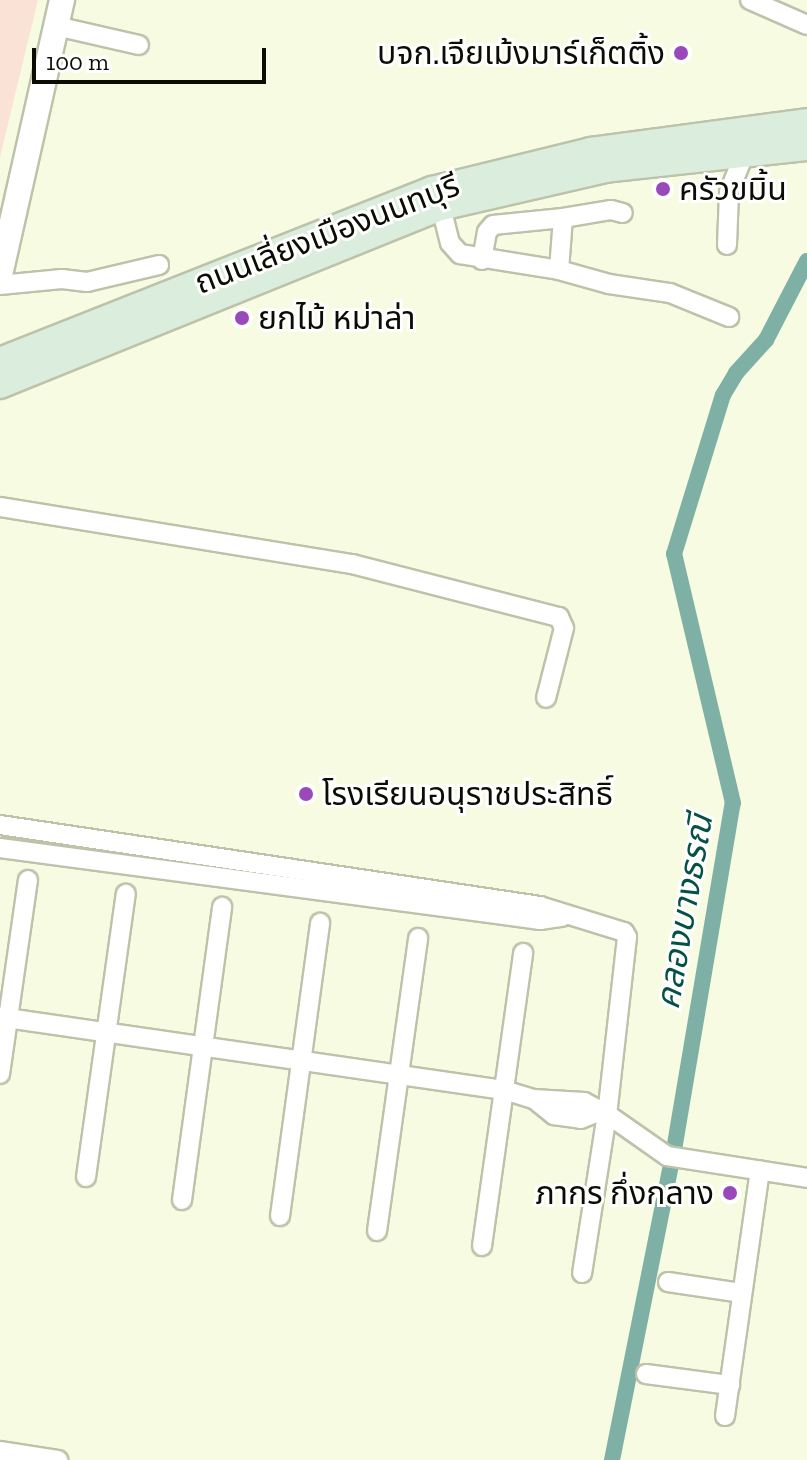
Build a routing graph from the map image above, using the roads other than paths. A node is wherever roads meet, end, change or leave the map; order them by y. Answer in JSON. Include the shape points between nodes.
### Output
{"nodes":[{"id":1,"x":62,"y":0,"type":"edge"},
{"id":2,"x":750,"y":0,"type":"edge"},
{"id":3,"x":807,"y":25,"type":"edge"},
{"id":4,"x":56,"y":26,"type":"junction"},
{"id":5,"x":139,"y":45,"type":"dead end"},
{"id":6,"x":807,"y":122,"type":"edge"},
{"id":7,"x":807,"y":147,"type":"edge"},
{"id":8,"x":745,"y":152,"type":"junction"},
{"id":9,"x":441,"y":207,"type":"junction"},
{"id":10,"x":623,"y":213,"type":"dead end"},
{"id":11,"x":563,"y":218,"type":"junction"},
{"id":12,"x":727,"y":245,"type":"dead end"},
{"id":13,"x":482,"y":260,"type":"junction"},
{"id":14,"x":159,"y":265,"type":"dead end"},
{"id":15,"x":559,"y":270,"type":"junction"},
{"id":16,"x":0,"y":275,"type":"edge"},
{"id":17,"x":0,"y":285,"type":"edge"},
{"id":18,"x":729,"y":317,"type":"dead end"},
{"id":19,"x":0,"y":361,"type":"edge"},
{"id":20,"x":0,"y":385,"type":"edge"},
{"id":21,"x":0,"y":507,"type":"edge"},
{"id":22,"x":546,"y":698,"type":"dead end"},
{"id":23,"x":0,"y":825,"type":"edge"},
{"id":24,"x":0,"y":848,"type":"edge"},
{"id":25,"x":167,"y":849,"type":"junction"},
{"id":26,"x":163,"y":872,"type":"junction"},
{"id":27,"x":379,"y":879,"type":"junction"},
{"id":28,"x":28,"y":880,"type":"dead end"},
{"id":29,"x":126,"y":894,"type":"dead end"},
{"id":30,"x":375,"y":899,"type":"junction"},
{"id":31,"x":222,"y":907,"type":"dead end"},
{"id":32,"x":565,"y":916,"type":"junction"},
{"id":33,"x":320,"y":923,"type":"dead end"},
{"id":34,"x":418,"y":938,"type":"dead end"},
{"id":35,"x":523,"y":953,"type":"dead end"},
{"id":36,"x":4,"y":1017,"type":"edge"},
{"id":37,"x":106,"y":1032,"type":"junction"},
{"id":38,"x":203,"y":1046,"type":"junction"},
{"id":39,"x":301,"y":1061,"type":"junction"},
{"id":40,"x":0,"y":1074,"type":"edge"},
{"id":41,"x":399,"y":1076,"type":"junction"},
{"id":42,"x":504,"y":1090,"type":"junction"},
{"id":43,"x":602,"y":1113,"type":"junction"},
{"id":44,"x":760,"y":1170,"type":"junction"},
{"id":45,"x":86,"y":1177,"type":"dead end"},
{"id":46,"x":807,"y":1178,"type":"edge"},
{"id":47,"x":182,"y":1200,"type":"dead end"},
{"id":48,"x":280,"y":1216,"type":"dead end"},
{"id":49,"x":377,"y":1231,"type":"dead end"},
{"id":50,"x":482,"y":1246,"type":"dead end"},
{"id":51,"x":582,"y":1273,"type":"dead end"},
{"id":52,"x":668,"y":1282,"type":"dead end"},
{"id":53,"x":742,"y":1293,"type":"junction"},
{"id":54,"x":646,"y":1374,"type":"dead end"},
{"id":55,"x":730,"y":1385,"type":"junction"},
{"id":56,"x":725,"y":1416,"type":"dead end"},
{"id":57,"x":0,"y":1451,"type":"edge"},
{"id":58,"x":58,"y":1460,"type":"edge"}],
"edges":[{"from":1,"to":4,"type":"street"},
{"from":2,"to":3,"type":"street"},
{"from":4,"to":5,"type":"street"},
{"from":4,"to":16,"type":"street"},
{"from":6,"to":19,"type":"main road","name":"ถนนเลี่ยงเมืองนนทบุรี","via":[[591,151],[432,190]]},
{"from":7,"to":8,"type":"main road","name":"ถนนเลี่ยงเมืองนนทบุรี"},
{"from":8,"to":9,"type":"main road","name":"ถนนเลี่ยงเมืองนนทบุรี","via":[[605,169]]},
{"from":8,"to":12,"type":"street","via":[[729,192]]},
{"from":9,"to":13,"type":"street","via":[[455,250]]},
{"from":9,"to":20,"type":"main road","name":"ถนนเลี่ยงเมืองนนทบุรี"},
{"from":10,"to":11,"type":"street"},
{"from":11,"to":13,"type":"street","via":[[493,225]]},
{"from":11,"to":15,"type":"street"},
{"from":13,"to":15,"type":"street"},
{"from":14,"to":17,"type":"street","via":[[87,282]]},
{"from":15,"to":18,"type":"street","via":[[670,293]]},
{"from":21,"to":22,"type":"street","via":[[352,564],[559,617],[564,628]]},
{"from":23,"to":25,"type":"street"},
{"from":24,"to":26,"type":"street"},
{"from":25,"to":26,"type":"street"},
{"from":25,"to":27,"type":"street"},
{"from":26,"to":30,"type":"street"},
{"from":27,"to":30,"type":"street"},
{"from":27,"to":32,"type":"street","via":[[540,906]]},
{"from":28,"to":36,"type":"street"},
{"from":29,"to":37,"type":"street"},
{"from":30,"to":32,"type":"street","via":[[540,920]]},
{"from":31,"to":38,"type":"street"},
{"from":32,"to":43,"type":"street","via":[[613,926],[627,937]]},
{"from":33,"to":39,"type":"street"},
{"from":34,"to":41,"type":"street"},
{"from":35,"to":42,"type":"street"},
{"from":36,"to":37,"type":"street"},
{"from":36,"to":40,"type":"street"},
{"from":37,"to":38,"type":"street"},
{"from":37,"to":45,"type":"street"},
{"from":38,"to":39,"type":"street"},
{"from":38,"to":47,"type":"street"},
{"from":39,"to":41,"type":"street"},
{"from":39,"to":48,"type":"street"},
{"from":41,"to":42,"type":"street"},
{"from":41,"to":49,"type":"street"},
{"from":42,"to":43,"type":"street","via":[[534,1099],[554,1115],[581,1119]]},
{"from":42,"to":50,"type":"street"},
{"from":43,"to":44,"type":"street","via":[[675,1158]]},
{"from":43,"to":51,"type":"street"},
{"from":44,"to":46,"type":"street"},
{"from":44,"to":53,"type":"street"},
{"from":52,"to":53,"type":"street"},
{"from":53,"to":55,"type":"street"},
{"from":54,"to":55,"type":"street"},
{"from":55,"to":56,"type":"street"},
{"from":57,"to":58,"type":"street"}]}
